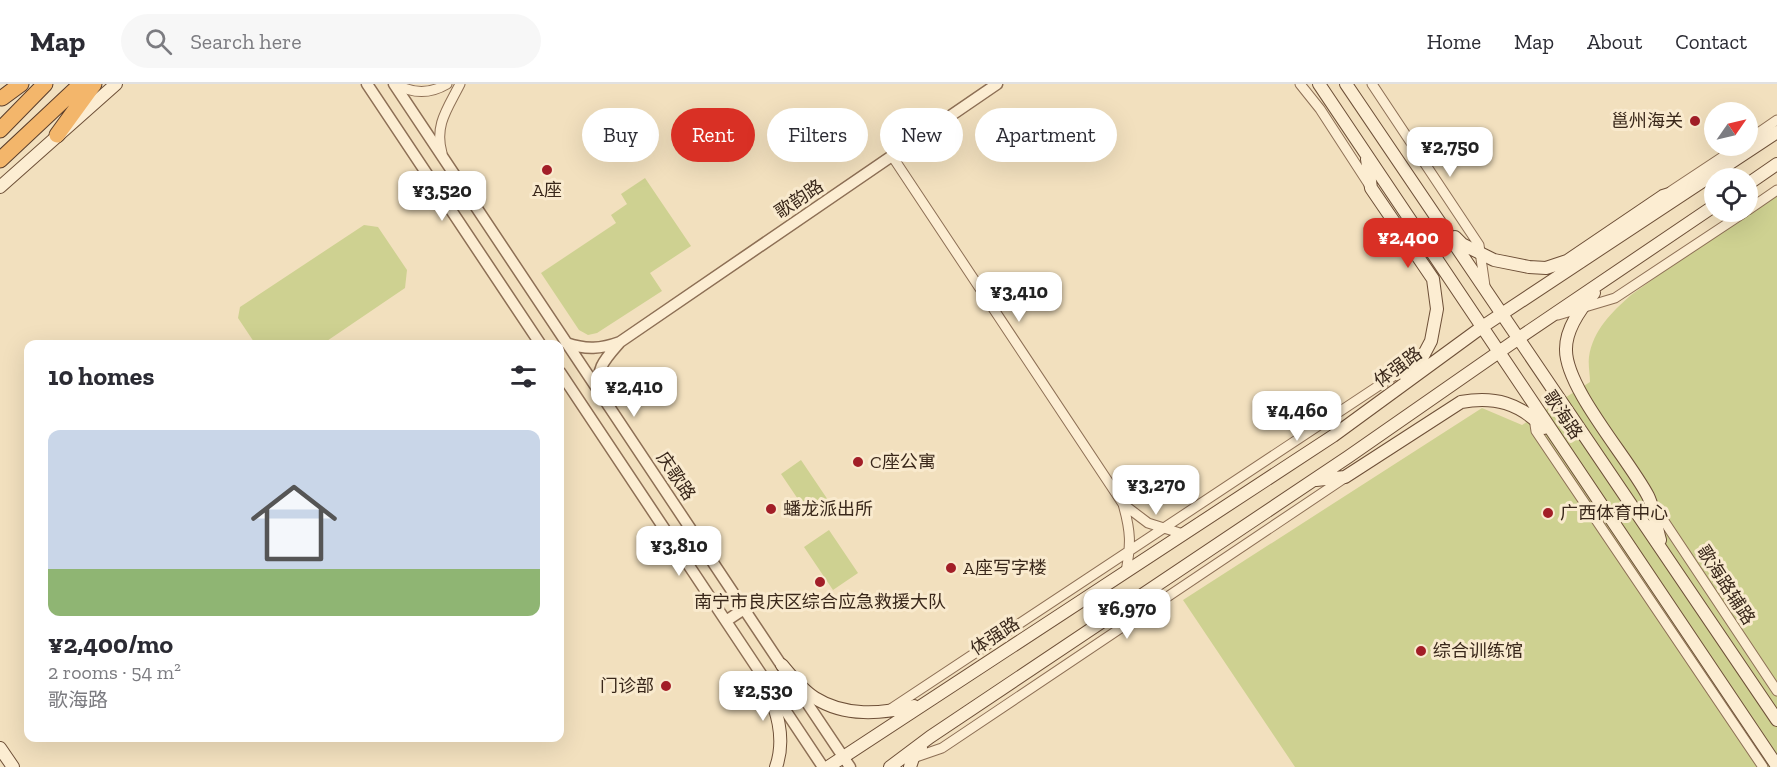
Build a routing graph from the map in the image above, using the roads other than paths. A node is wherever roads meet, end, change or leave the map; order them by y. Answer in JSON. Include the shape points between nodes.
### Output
{"nodes":[{"id":1,"x":17,"y":84,"type":"edge"},
{"id":2,"x":21,"y":84,"type":"edge"},
{"id":3,"x":45,"y":84,"type":"edge"},
{"id":4,"x":81,"y":84,"type":"edge"},
{"id":5,"x":94,"y":84,"type":"edge"},
{"id":6,"x":116,"y":84,"type":"edge"},
{"id":7,"x":367,"y":84,"type":"edge"},
{"id":8,"x":395,"y":84,"type":"edge"},
{"id":9,"x":447,"y":84,"type":"edge"},
{"id":10,"x":460,"y":84,"type":"edge"},
{"id":11,"x":997,"y":84,"type":"edge"},
{"id":12,"x":1300,"y":84,"type":"edge"},
{"id":13,"x":1319,"y":84,"type":"edge"},
{"id":14,"x":1346,"y":84,"type":"edge"},
{"id":15,"x":1372,"y":84,"type":"edge"},
{"id":16,"x":1,"y":99,"type":"edge"},
{"id":17,"x":962,"y":108,"type":"edge"},
{"id":18,"x":1777,"y":120,"type":"edge"},
{"id":19,"x":0,"y":130,"type":"edge"},
{"id":20,"x":1777,"y":132,"type":"edge"},
{"id":21,"x":1758,"y":133,"type":"edge"},
{"id":22,"x":57,"y":135,"type":"junction"},
{"id":23,"x":1367,"y":155,"type":"junction"},
{"id":24,"x":1724,"y":156,"type":"edge"},
{"id":25,"x":444,"y":158,"type":"junction"},
{"id":26,"x":0,"y":160,"type":"edge"},
{"id":27,"x":883,"y":162,"type":"edge"},
{"id":28,"x":896,"y":162,"type":"edge"},
{"id":29,"x":1777,"y":164,"type":"edge"},
{"id":30,"x":1758,"y":177,"type":"edge"},
{"id":31,"x":1698,"y":185,"type":"junction"},
{"id":32,"x":0,"y":187,"type":"edge"},
{"id":33,"x":1371,"y":188,"type":"junction"},
{"id":34,"x":1777,"y":190,"type":"edge"},
{"id":35,"x":1663,"y":196,"type":"junction"},
{"id":36,"x":1758,"y":203,"type":"edge"},
{"id":37,"x":1704,"y":213,"type":"edge"},
{"id":38,"x":1440,"y":222,"type":"junction"},
{"id":39,"x":1729,"y":222,"type":"edge"},
{"id":40,"x":1480,"y":254,"type":"junction"},
{"id":41,"x":1605,"y":280,"type":"junction"},
{"id":42,"x":1485,"y":288,"type":"junction"},
{"id":43,"x":1582,"y":308,"type":"junction"},
{"id":44,"x":1502,"y":314,"type":"junction"},
{"id":45,"x":1550,"y":317,"type":"junction"},
{"id":46,"x":1482,"y":327,"type":"junction"},
{"id":47,"x":1519,"y":338,"type":"junction"},
{"id":48,"x":538,"y":340,"type":"edge"},
{"id":49,"x":620,"y":342,"type":"junction"},
{"id":50,"x":567,"y":343,"type":"junction"},
{"id":51,"x":1499,"y":352,"type":"junction"},
{"id":52,"x":1442,"y":357,"type":"junction"},
{"id":53,"x":1416,"y":365,"type":"junction"},
{"id":54,"x":564,"y":378,"type":"edge"},
{"id":55,"x":1395,"y":391,"type":"junction"},
{"id":56,"x":1529,"y":398,"type":"junction"},
{"id":57,"x":604,"y":399,"type":"junction"},
{"id":58,"x":1534,"y":418,"type":"junction"},
{"id":59,"x":1559,"y":442,"type":"junction"},
{"id":60,"x":1345,"y":477,"type":"junction"},
{"id":61,"x":1312,"y":481,"type":"junction"},
{"id":62,"x":1648,"y":497,"type":"junction"},
{"id":63,"x":1123,"y":504,"type":"junction"},
{"id":64,"x":1162,"y":529,"type":"junction"},
{"id":65,"x":1183,"y":534,"type":"junction"},
{"id":66,"x":1129,"y":550,"type":"junction"},
{"id":67,"x":1662,"y":550,"type":"junction"},
{"id":68,"x":1126,"y":572,"type":"junction"},
{"id":69,"x":744,"y":609,"type":"junction"},
{"id":70,"x":726,"y":621,"type":"junction"},
{"id":71,"x":782,"y":665,"type":"junction"},
{"id":72,"x":764,"y":678,"type":"junction"},
{"id":73,"x":1777,"y":692,"type":"edge"},
{"id":74,"x":924,"y":704,"type":"junction"},
{"id":75,"x":888,"y":711,"type":"junction"},
{"id":76,"x":1777,"y":720,"type":"edge"},
{"id":77,"x":930,"y":737,"type":"junction"},
{"id":78,"x":0,"y":748,"type":"edge"},
{"id":79,"x":847,"y":762,"type":"edge"},
{"id":80,"x":911,"y":763,"type":"edge"},
{"id":81,"x":1777,"y":766,"type":"edge"},
{"id":82,"x":13,"y":767,"type":"edge"},
{"id":83,"x":776,"y":767,"type":"edge"},
{"id":84,"x":823,"y":767,"type":"edge"},
{"id":85,"x":828,"y":767,"type":"edge"},
{"id":86,"x":891,"y":767,"type":"edge"},
{"id":87,"x":1763,"y":767,"type":"edge"}],
"edges":[{"from":1,"to":16,"type":"main road"},
{"from":2,"to":16,"type":"highway"},
{"from":3,"to":19,"type":"highway"},
{"from":4,"to":26,"type":"highway"},
{"from":5,"to":22,"type":"highway"},
{"from":6,"to":22,"type":"main road"},
{"from":7,"to":48,"type":"street"},
{"from":8,"to":9,"type":"street","via":[[417,92]]},
{"from":8,"to":25,"type":"street","name":"庆歌路"},
{"from":10,"to":25,"type":"street","via":[[440,124],[438,135]]},
{"from":11,"to":17,"type":"street","name":"歌韵路"},
{"from":12,"to":33,"type":"street"},
{"from":13,"to":23,"type":"main road","name":"歌海路"},
{"from":14,"to":38,"type":"main road","name":"歌海路"},
{"from":15,"to":40,"type":"street","via":[[1479,245]]},
{"from":18,"to":21,"type":"street"},
{"from":20,"to":31,"type":"main road","name":"体强路"},
{"from":22,"to":32,"type":"main road"},
{"from":23,"to":33,"type":"main road"},
{"from":23,"to":46,"type":"main road","name":"歌海路"},
{"from":24,"to":35,"type":"street"},
{"from":25,"to":50,"type":"street","name":"庆歌路"},
{"from":27,"to":49,"type":"street","name":"歌韵路"},
{"from":28,"to":63,"type":"street"},
{"from":29,"to":30,"type":"main road"},
{"from":31,"to":35,"type":"main road"},
{"from":31,"to":44,"type":"main road","name":"体强路"},
{"from":33,"to":53,"type":"main road","via":[[1433,279],[1435,326]]},
{"from":34,"to":36,"type":"street"},
{"from":35,"to":40,"type":"main road","via":[[1567,261],[1546,268],[1512,265]]},
{"from":37,"to":41,"type":"main road"},
{"from":38,"to":40,"type":"main road","via":[[1462,244]]},
{"from":38,"to":42,"type":"main road","name":"歌海路"},
{"from":39,"to":43,"type":"street","via":[[1615,298]]},
{"from":40,"to":42,"type":"street"},
{"from":41,"to":43,"type":"main road"},
{"from":41,"to":45,"type":"main road"},
{"from":42,"to":44,"type":"main road","name":"歌海路"},
{"from":43,"to":45,"type":"street"},
{"from":43,"to":62,"type":"main road","via":[[1566,339],[1572,378]]},
{"from":44,"to":46,"type":"main road","name":"体强路"},
{"from":44,"to":47,"type":"main road","name":"歌海路"},
{"from":45,"to":47,"type":"main road"},
{"from":46,"to":51,"type":"main road","name":"歌海路"},
{"from":46,"to":52,"type":"main road","name":"体强路"},
{"from":47,"to":51,"type":"main road"},
{"from":47,"to":67,"type":"main road","name":"歌海路"},
{"from":49,"to":50,"type":"street","name":"歌韵路","via":[[594,349]]},
{"from":49,"to":57,"type":"street","name":"歌韵路","via":[[600,370],[598,384]]},
{"from":50,"to":57,"type":"street","name":"庆歌路"},
{"from":51,"to":56,"type":"main road","name":"歌海路"},
{"from":51,"to":61,"type":"main road"},
{"from":52,"to":53,"type":"street"},
{"from":52,"to":55,"type":"main road","name":"体强路"},
{"from":53,"to":55,"type":"main road"},
{"from":53,"to":64,"type":"street","via":[[1404,369]]},
{"from":54,"to":70,"type":"street"},
{"from":55,"to":65,"type":"main road","name":"体强路"},
{"from":56,"to":58,"type":"street"},
{"from":56,"to":59,"type":"main road","name":"歌海路"},
{"from":57,"to":69,"type":"street","name":"庆歌路"},
{"from":58,"to":59,"type":"main road"},
{"from":58,"to":60,"type":"main road","via":[[1503,402],[1461,402]]},
{"from":58,"to":87,"type":"street","via":[[1536,431]]},
{"from":59,"to":81,"type":"main road","name":"歌海路"},
{"from":60,"to":61,"type":"main road"},
{"from":60,"to":80,"type":"street","via":[[942,748]]},
{"from":61,"to":77,"type":"main road"},
{"from":62,"to":67,"type":"main road"},
{"from":62,"to":73,"type":"street","name":"歌海路辅路"},
{"from":63,"to":64,"type":"street"},
{"from":63,"to":66,"type":"street","via":[[1129,526]]},
{"from":64,"to":65,"type":"street"},
{"from":64,"to":66,"type":"street"},
{"from":65,"to":68,"type":"main road","name":"体强路"},
{"from":66,"to":68,"type":"street"},
{"from":66,"to":75,"type":"street"},
{"from":67,"to":76,"type":"main road","name":"歌海路"},
{"from":68,"to":74,"type":"main road","name":"体强路"},
{"from":69,"to":70,"type":"street"},
{"from":69,"to":71,"type":"street","name":"庆歌路"},
{"from":70,"to":72,"type":"street"},
{"from":71,"to":75,"type":"main road","via":[[813,698],[832,707],[849,712]]},
{"from":71,"to":79,"type":"street","name":"庆歌路"},
{"from":72,"to":83,"type":"main road","via":[[781,734]]},
{"from":72,"to":84,"type":"street"},
{"from":74,"to":75,"type":"main road"},
{"from":74,"to":79,"type":"main road","name":"体强路"},
{"from":77,"to":80,"type":"main road"},
{"from":77,"to":86,"type":"main road"},
{"from":78,"to":82,"type":"main road"},
{"from":79,"to":85,"type":"main road","name":"体强路"},
{"from":80,"to":86,"type":"street"}]}
